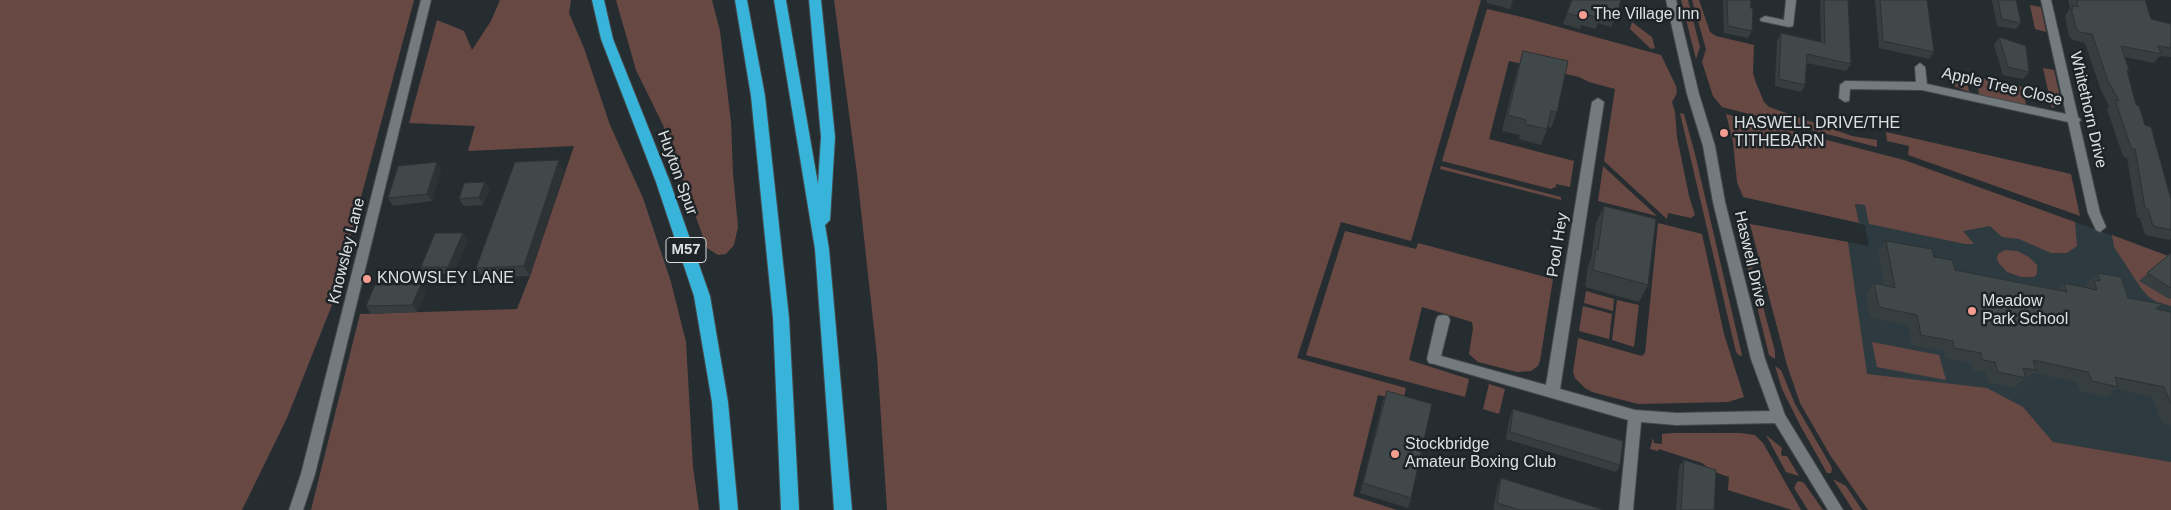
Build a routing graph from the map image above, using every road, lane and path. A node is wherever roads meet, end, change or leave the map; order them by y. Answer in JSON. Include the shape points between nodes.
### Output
{"nodes":[{"id":1,"x":426,"y":0,"type":"edge"},
{"id":2,"x":598,"y":0,"type":"edge"},
{"id":3,"x":741,"y":0,"type":"edge"},
{"id":4,"x":780,"y":0,"type":"edge"},
{"id":5,"x":815,"y":0,"type":"edge"},
{"id":6,"x":1671,"y":0,"type":"edge"},
{"id":7,"x":1791,"y":0,"type":"edge"},
{"id":8,"x":2046,"y":0,"type":"edge"},
{"id":9,"x":1765,"y":19,"type":"dead end"},
{"id":10,"x":1920,"y":67,"type":"dead end"},
{"id":11,"x":1922,"y":86,"type":"junction"},
{"id":12,"x":1845,"y":98,"type":"dead end"},
{"id":13,"x":1598,"y":102,"type":"dead end"},
{"id":14,"x":2075,"y":120,"type":"junction"},
{"id":15,"x":2100,"y":227,"type":"dead end"},
{"id":16,"x":822,"y":249,"type":"junction"},
{"id":17,"x":1443,"y":320,"type":"dead end"},
{"id":18,"x":1552,"y":393,"type":"junction"},
{"id":19,"x":1635,"y":416,"type":"junction"},
{"id":20,"x":1780,"y":416,"type":"junction"},
{"id":21,"x":296,"y":510,"type":"edge"},
{"id":22,"x":728,"y":510,"type":"edge"},
{"id":23,"x":790,"y":510,"type":"edge"},
{"id":24,"x":843,"y":510,"type":"edge"},
{"id":25,"x":1626,"y":510,"type":"edge"},
{"id":26,"x":1836,"y":510,"type":"edge"}],
"edges":[{"from":1,"to":21,"type":"street","name":"Knowsley Lane","via":[[308,474]]},
{"from":2,"to":22,"type":"highway","name":"Huyton Spur","number":"M57","via":[[607,39],[663,182],[702,296],[720,402]]},
{"from":3,"to":23,"type":"highway","via":[[758,96],[781,318]]},
{"from":4,"to":16,"type":"highway"},
{"from":5,"to":16,"type":"highway","via":[[828,137]]},
{"from":6,"to":20,"type":"street","name":"Haswell Drive","via":[[1709,146],[1744,306],[1758,359]]},
{"from":7,"to":9,"type":"street","via":[[1790,24]]},
{"from":8,"to":14,"type":"street","name":"Whitethorn Drive"},
{"from":10,"to":11,"type":"street","name":"Apple Tree Close"},
{"from":11,"to":12,"type":"street","name":"Apple Tree Close","via":[[1845,85]]},
{"from":11,"to":14,"type":"street","name":"Apple Tree Close"},
{"from":13,"to":18,"type":"street","name":"Pool Hey"},
{"from":14,"to":15,"type":"street","name":"Whitethorn Drive","via":[[2094,213]]},
{"from":16,"to":24,"type":"highway"},
{"from":17,"to":18,"type":"street","via":[[1434,359]]},
{"from":18,"to":19,"type":"street"},
{"from":19,"to":20,"type":"street"},
{"from":19,"to":25,"type":"street"},
{"from":20,"to":26,"type":"street","name":"Haswell Drive"}]}
